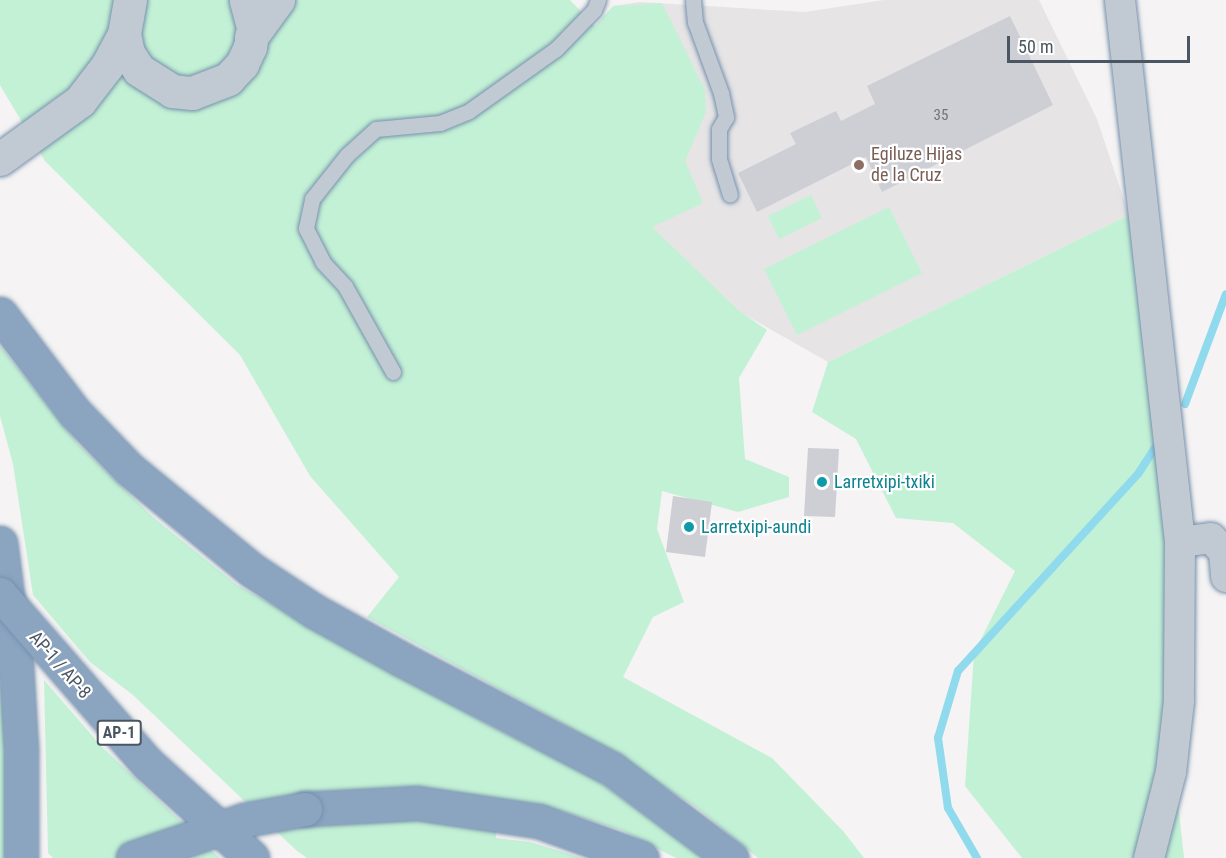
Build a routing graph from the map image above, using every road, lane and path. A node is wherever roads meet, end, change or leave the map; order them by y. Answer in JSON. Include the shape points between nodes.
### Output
{"nodes":[{"id":1,"x":130,"y":0,"type":"edge"},
{"id":2,"x":246,"y":0,"type":"edge"},
{"id":3,"x":278,"y":0,"type":"edge"},
{"id":4,"x":598,"y":0,"type":"edge"},
{"id":5,"x":693,"y":0,"type":"edge"},
{"id":6,"x":1120,"y":0,"type":"edge"},
{"id":7,"x":124,"y":34,"type":"junction"},
{"id":8,"x":252,"y":37,"type":"junction"},
{"id":9,"x":172,"y":91,"type":"junction"},
{"id":10,"x":80,"y":101,"type":"junction"},
{"id":11,"x":0,"y":159,"type":"edge"},
{"id":12,"x":730,"y":194,"type":"dead end"},
{"id":13,"x":0,"y":314,"type":"edge"},
{"id":14,"x":393,"y":372,"type":"dead end"},
{"id":15,"x":1180,"y":542,"type":"junction"},
{"id":16,"x":0,"y":543,"type":"edge"},
{"id":17,"x":1226,"y":577,"type":"edge"},
{"id":18,"x":0,"y":594,"type":"edge"},
{"id":19,"x":0,"y":850,"type":"edge"},
{"id":20,"x":7,"y":858,"type":"edge"},
{"id":21,"x":21,"y":858,"type":"edge"},
{"id":22,"x":133,"y":858,"type":"edge"},
{"id":23,"x":252,"y":858,"type":"edge"},
{"id":24,"x":641,"y":858,"type":"edge"},
{"id":25,"x":731,"y":858,"type":"edge"},
{"id":26,"x":1149,"y":858,"type":"edge"}],
"edges":[{"from":1,"to":7,"type":"street"},
{"from":2,"to":8,"type":"street","via":[[251,11]]},
{"from":3,"to":8,"type":"street"},
{"from":4,"to":14,"type":"lane","via":[[594,10],[556,49],[469,111],[440,123],[376,129],[347,155],[312,199],[306,228],[323,262],[345,286]]},
{"from":5,"to":12,"type":"lane","via":[[695,22],[722,93],[726,117],[719,129],[719,159]]},
{"from":6,"to":15,"type":"street"},
{"from":7,"to":9,"type":"street","via":[[128,53],[139,70]]},
{"from":7,"to":10,"type":"street","via":[[107,66]]},
{"from":8,"to":9,"type":"street","via":[[242,64],[228,79],[192,93]]},
{"from":9,"to":10,"type":"street","via":[[120,89]]},
{"from":10,"to":11,"type":"street"},
{"from":13,"to":25,"type":"highway","via":[[75,413],[129,469],[252,570],[401,659],[612,769]]},
{"from":15,"to":17,"type":"street","via":[[1211,538],[1224,552]]},
{"from":15,"to":26,"type":"street","via":[[1183,622],[1179,701],[1170,772]]},
{"from":16,"to":21,"type":"highway","via":[[16,666]]},
{"from":18,"to":23,"type":"highway","name":"AP-1 / AP-8","number":"AP-1","bridge":true,"via":[[148,764]]},
{"from":19,"to":20,"type":"highway"},
{"from":22,"to":24,"type":"highway","bridge":true,"via":[[244,820],[305,809],[417,803],[539,821]]}]}
